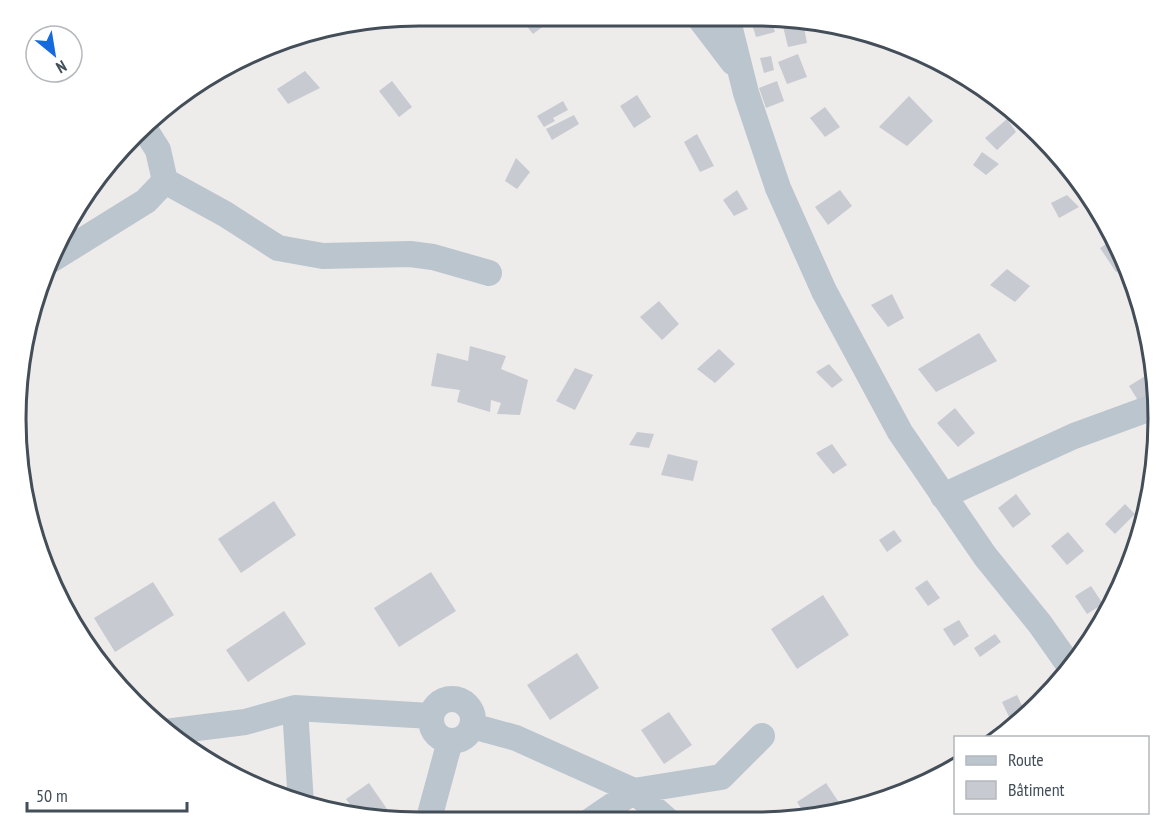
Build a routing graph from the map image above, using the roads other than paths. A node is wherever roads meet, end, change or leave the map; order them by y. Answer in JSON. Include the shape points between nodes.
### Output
{"nodes":[{"id":1,"x":706,"y":26,"type":"edge"},
{"id":2,"x":729,"y":26,"type":"edge"},
{"id":3,"x":741,"y":72,"type":"junction"},
{"id":4,"x":148,"y":134,"type":"edge"},
{"id":5,"x":165,"y":181,"type":"junction"},
{"id":6,"x":62,"y":253,"type":"edge"},
{"id":7,"x":489,"y":273,"type":"dead end"},
{"id":8,"x":1148,"y":409,"type":"edge"},
{"id":9,"x":943,"y":496,"type":"junction"},
{"id":10,"x":1065,"y":660,"type":"edge"},
{"id":11,"x":295,"y":708,"type":"junction"},
{"id":12,"x":431,"y":716,"type":"junction"},
{"id":13,"x":472,"y":726,"type":"junction"},
{"id":14,"x":179,"y":731,"type":"edge"},
{"id":15,"x":762,"y":736,"type":"dead end"},
{"id":16,"x":450,"y":741,"type":"junction"},
{"id":17,"x":634,"y":791,"type":"junction"},
{"id":18,"x":300,"y":794,"type":"edge"},
{"id":19,"x":431,"y":812,"type":"edge"},
{"id":20,"x":603,"y":812,"type":"edge"},
{"id":21,"x":659,"y":812,"type":"edge"}],
"edges":[{"from":1,"to":3,"type":"street"},
{"from":2,"to":3,"type":"street"},
{"from":3,"to":9,"type":"street","via":[[778,188],[824,291],[900,432]]},
{"from":4,"to":5,"type":"street","via":[[158,150]]},
{"from":5,"to":6,"type":"street","via":[[147,201]]},
{"from":5,"to":7,"type":"street","via":[[278,248],[323,256],[410,254]]},
{"from":8,"to":9,"type":"street","via":[[1074,436]]},
{"from":9,"to":10,"type":"street"},
{"from":11,"to":12,"type":"street"},
{"from":11,"to":14,"type":"street","via":[[245,722]]},
{"from":11,"to":18,"type":"street"},
{"from":12,"to":13,"type":"street","via":[[436,705],[455,699],[468,706]]},
{"from":12,"to":16,"type":"street","via":[[433,730]]},
{"from":13,"to":16,"type":"street","via":[[464,738]]},
{"from":13,"to":17,"type":"street","via":[[516,738]]},
{"from":15,"to":17,"type":"street","via":[[721,777]]},
{"from":16,"to":19,"type":"street"},
{"from":17,"to":20,"type":"street"},
{"from":17,"to":21,"type":"street"}]}
